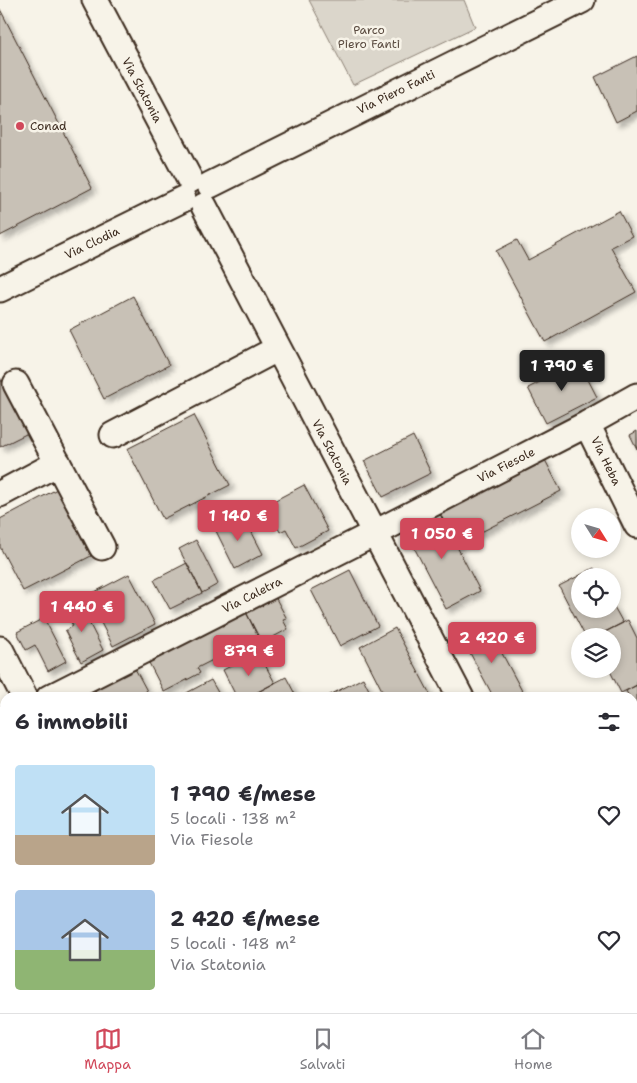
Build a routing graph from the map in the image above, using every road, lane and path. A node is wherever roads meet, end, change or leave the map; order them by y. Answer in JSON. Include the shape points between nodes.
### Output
{"nodes":[{"id":1,"x":95,"y":0,"type":"edge"},
{"id":2,"x":582,"y":0,"type":"edge"},
{"id":3,"x":197,"y":192,"type":"junction"},
{"id":4,"x":0,"y":289,"type":"edge"},
{"id":5,"x":277,"y":349,"type":"junction"},
{"id":6,"x":16,"y":384,"type":"dead end"},
{"id":7,"x":637,"y":396,"type":"edge"},
{"id":8,"x":587,"y":424,"type":"junction"},
{"id":9,"x":113,"y":435,"type":"dead end"},
{"id":10,"x":58,"y":464,"type":"junction"},
{"id":11,"x":0,"y":494,"type":"edge"},
{"id":12,"x":637,"y":525,"type":"edge"},
{"id":13,"x":374,"y":534,"type":"junction"},
{"id":14,"x":102,"y":547,"type":"dead end"},
{"id":15,"x":0,"y":649,"type":"edge"},
{"id":16,"x":22,"y":692,"type":"edge"},
{"id":17,"x":61,"y":692,"type":"edge"},
{"id":18,"x":458,"y":692,"type":"edge"}],
"edges":[{"from":1,"to":3,"type":"street","name":"Via Statonia"},
{"from":2,"to":3,"type":"street","name":"Via Piero Fanti"},
{"from":3,"to":4,"type":"street","name":"Via Clodia"},
{"from":3,"to":5,"type":"street","name":"Via Statonia"},
{"from":5,"to":9,"type":"street"},
{"from":5,"to":13,"type":"street","name":"Via Statonia"},
{"from":6,"to":10,"type":"street"},
{"from":7,"to":8,"type":"street","name":"Via Fiesole"},
{"from":8,"to":12,"type":"street","name":"Via Heba"},
{"from":8,"to":13,"type":"street","name":"Via Fiesole"},
{"from":10,"to":11,"type":"street"},
{"from":10,"to":14,"type":"street"},
{"from":13,"to":17,"type":"street","name":"Via Caletra"},
{"from":13,"to":18,"type":"street","name":"Via Statonia"},
{"from":15,"to":16,"type":"street"}]}
